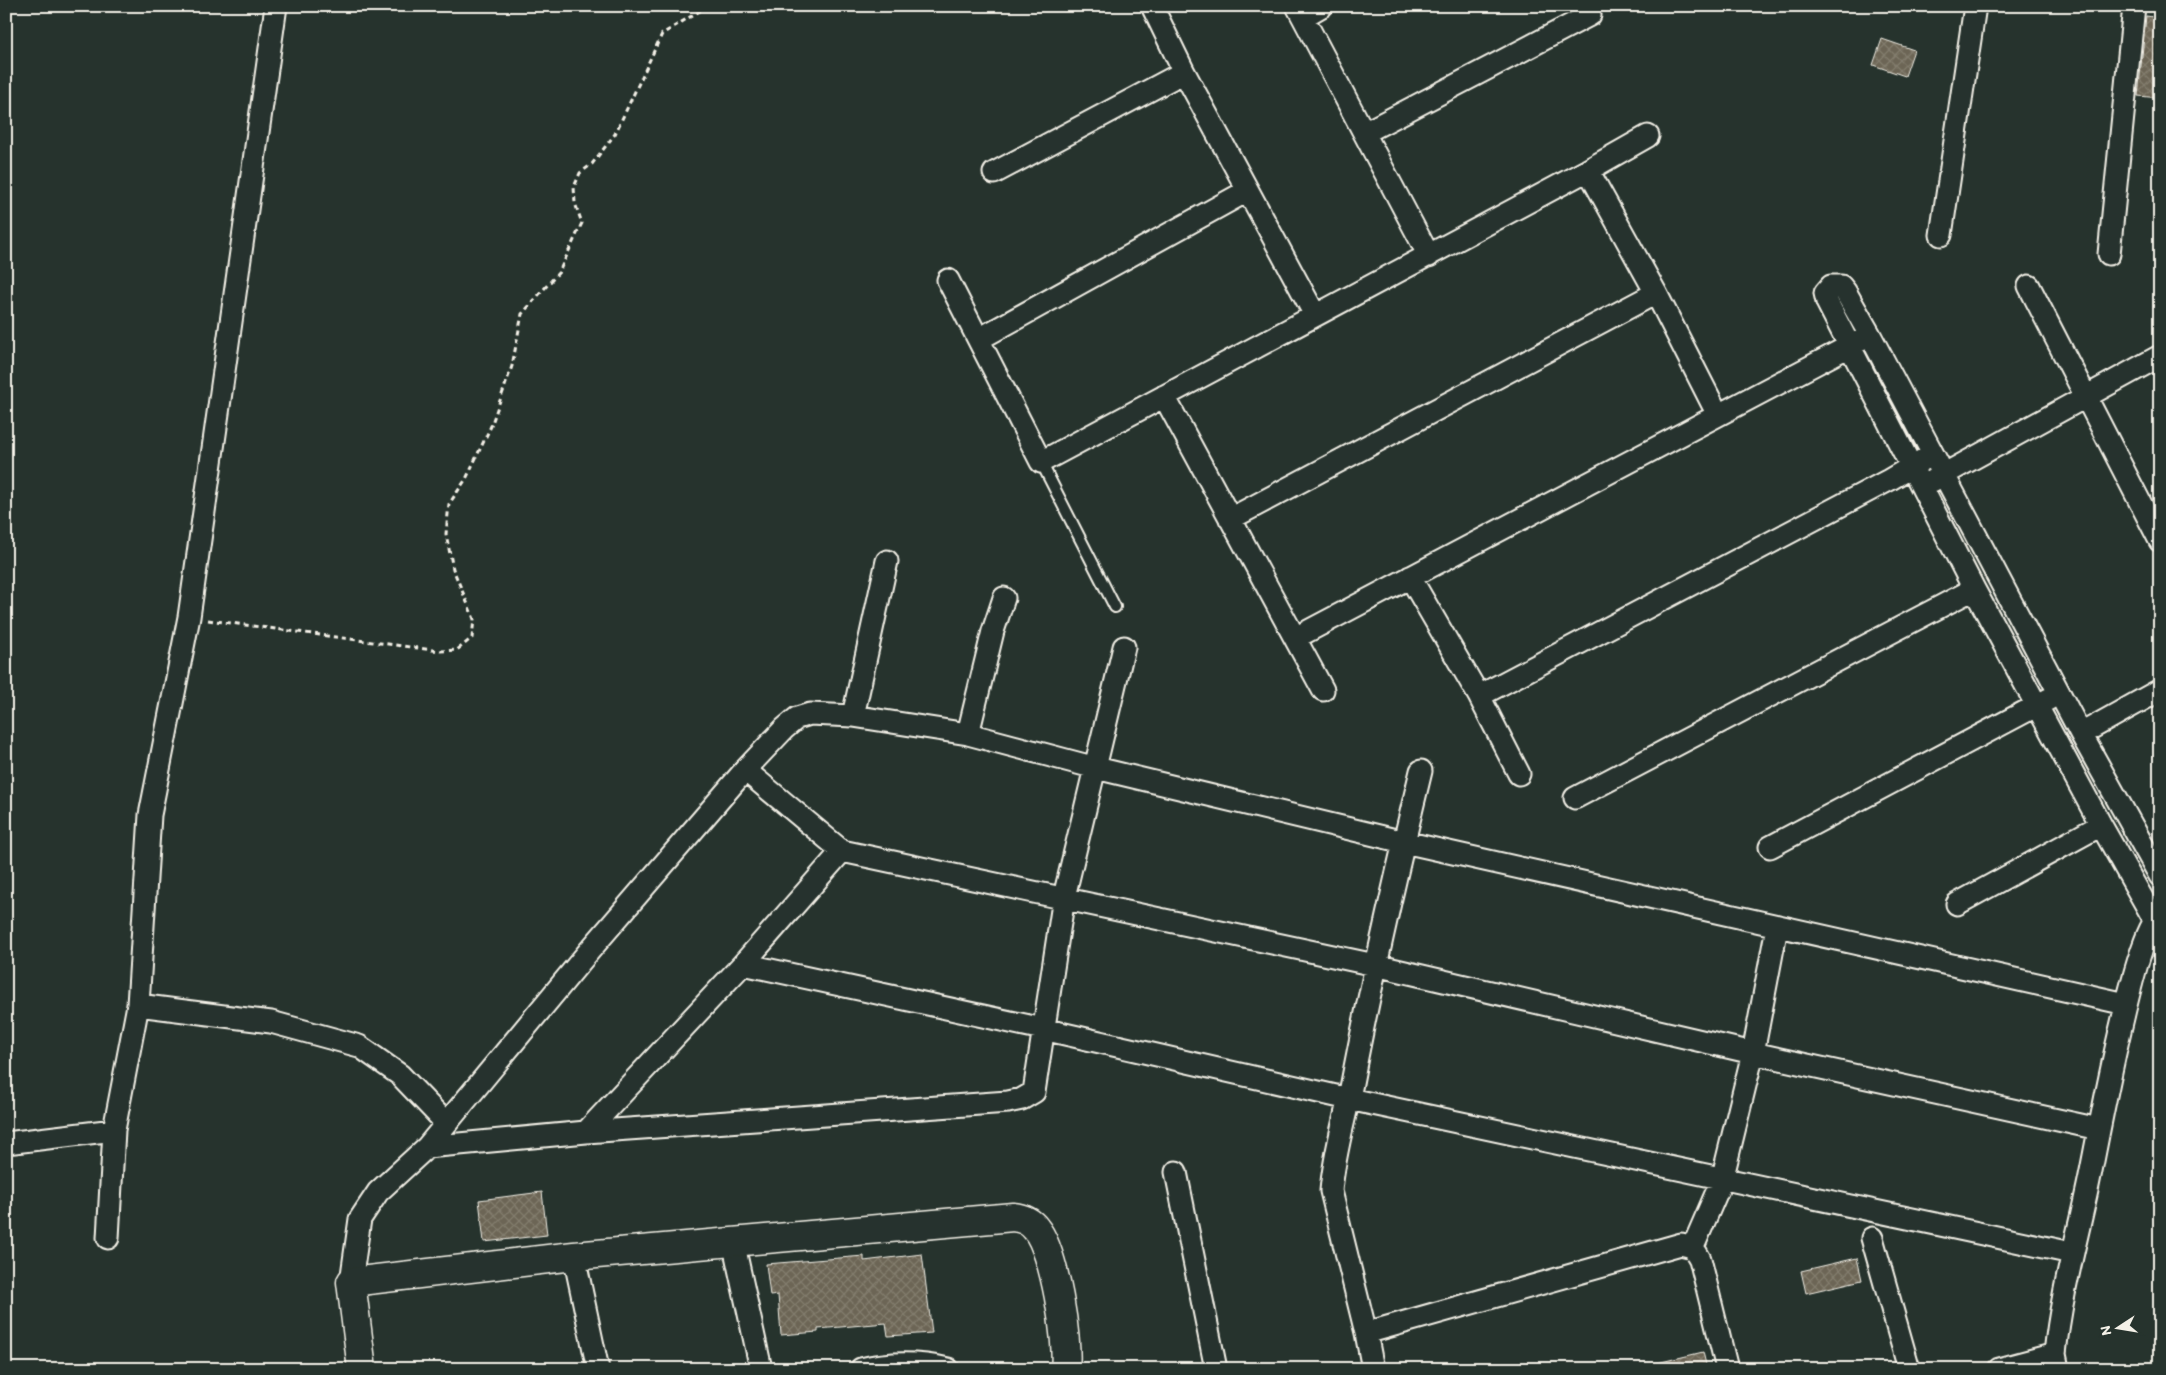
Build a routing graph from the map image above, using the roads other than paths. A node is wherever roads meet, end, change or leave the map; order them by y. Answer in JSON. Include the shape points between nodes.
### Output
{"nodes":[{"id":1,"x":1152,"y":6,"type":"edge"},
{"id":2,"x":1322,"y":6,"type":"edge"},
{"id":3,"x":1975,"y":6,"type":"edge"},
{"id":4,"x":2134,"y":6,"type":"edge"},
{"id":5,"x":273,"y":10,"type":"edge"},
{"id":6,"x":1300,"y":12,"type":"edge"},
{"id":7,"x":1590,"y":15,"type":"dead end"},
{"id":8,"x":1184,"y":72,"type":"junction"},
{"id":9,"x":1364,"y":133,"type":"junction"},
{"id":10,"x":1648,"y":136,"type":"dead end"},
{"id":11,"x":1588,"y":170,"type":"junction"},
{"id":12,"x":994,"y":173,"type":"dead end"},
{"id":13,"x":1248,"y":191,"type":"junction"},
{"id":14,"x":1941,"y":235,"type":"dead end"},
{"id":15,"x":2109,"y":254,"type":"dead end"},
{"id":16,"x":1429,"y":256,"type":"junction"},
{"id":17,"x":948,"y":280,"type":"dead end"},
{"id":18,"x":2029,"y":286,"type":"dead end"},
{"id":19,"x":1656,"y":293,"type":"junction"},
{"id":20,"x":1315,"y":315,"type":"junction"},
{"id":21,"x":1870,"y":335,"type":"junction"},
{"id":22,"x":979,"y":339,"type":"junction"},
{"id":23,"x":1849,"y":347,"type":"junction"},
{"id":24,"x":2160,"y":356,"type":"edge"},
{"id":25,"x":2086,"y":395,"type":"junction"},
{"id":26,"x":1164,"y":396,"type":"junction"},
{"id":27,"x":1718,"y":415,"type":"junction"},
{"id":28,"x":1932,"y":454,"type":"junction"},
{"id":29,"x":1041,"y":462,"type":"junction"},
{"id":30,"x":1912,"y":468,"type":"junction"},
{"id":31,"x":1943,"y":473,"type":"junction"},
{"id":32,"x":1922,"y":487,"type":"junction"},
{"id":33,"x":1230,"y":519,"type":"junction"},
{"id":34,"x":2158,"y":533,"type":"edge"},
{"id":35,"x":887,"y":561,"type":"dead end"},
{"id":36,"x":1410,"y":578,"type":"junction"},
{"id":37,"x":1974,"y":589,"type":"junction"},
{"id":38,"x":1004,"y":598,"type":"dead end"},
{"id":39,"x":1115,"y":607,"type":"dead end"},
{"id":40,"x":1295,"y":638,"type":"junction"},
{"id":41,"x":1124,"y":647,"type":"dead end"},
{"id":42,"x":1323,"y":690,"type":"dead end"},
{"id":43,"x":2160,"y":690,"type":"edge"},
{"id":44,"x":2059,"y":692,"type":"junction"},
{"id":45,"x":1479,"y":696,"type":"junction"},
{"id":46,"x":2038,"y":706,"type":"junction"},
{"id":47,"x":853,"y":716,"type":"junction"},
{"id":48,"x":968,"y":734,"type":"junction"},
{"id":49,"x":2082,"y":734,"type":"junction"},
{"id":50,"x":1096,"y":768,"type":"junction"},
{"id":51,"x":745,"y":770,"type":"junction"},
{"id":52,"x":1421,"y":771,"type":"dead end"},
{"id":53,"x":1519,"y":774,"type":"dead end"},
{"id":54,"x":1576,"y":798,"type":"dead end"},
{"id":55,"x":2101,"y":825,"type":"junction"},
{"id":56,"x":1404,"y":842,"type":"junction"},
{"id":57,"x":1770,"y":847,"type":"dead end"},
{"id":58,"x":842,"y":850,"type":"junction"},
{"id":59,"x":2160,"y":876,"type":"edge"},
{"id":60,"x":2160,"y":880,"type":"edge"},
{"id":61,"x":2140,"y":893,"type":"junction"},
{"id":62,"x":1064,"y":897,"type":"junction"},
{"id":63,"x":1957,"y":904,"type":"dead end"},
{"id":64,"x":2158,"y":919,"type":"edge"},
{"id":65,"x":1777,"y":927,"type":"junction"},
{"id":66,"x":2151,"y":957,"type":"edge"},
{"id":67,"x":743,"y":964,"type":"junction"},
{"id":68,"x":1375,"y":965,"type":"junction"},
{"id":69,"x":138,"y":1004,"type":"junction"},
{"id":70,"x":2126,"y":1004,"type":"junction"},
{"id":71,"x":1043,"y":1029,"type":"junction"},
{"id":72,"x":1753,"y":1053,"type":"junction"},
{"id":73,"x":1349,"y":1099,"type":"junction"},
{"id":74,"x":446,"y":1124,"type":"junction"},
{"id":75,"x":2099,"y":1129,"type":"junction"},
{"id":76,"x":114,"y":1130,"type":"junction"},
{"id":77,"x":586,"y":1132,"type":"junction"},
{"id":78,"x":6,"y":1142,"type":"edge"},
{"id":79,"x":427,"y":1147,"type":"junction"},
{"id":80,"x":1176,"y":1172,"type":"dead end"},
{"id":81,"x":1722,"y":1180,"type":"junction"},
{"id":82,"x":108,"y":1238,"type":"dead end"},
{"id":83,"x":1872,"y":1238,"type":"dead end"},
{"id":84,"x":733,"y":1241,"type":"junction"},
{"id":85,"x":1693,"y":1247,"type":"junction"},
{"id":86,"x":2072,"y":1253,"type":"junction"},
{"id":87,"x":574,"y":1256,"type":"junction"},
{"id":88,"x":351,"y":1282,"type":"junction"},
{"id":89,"x":1366,"y":1333,"type":"junction"},
{"id":90,"x":2056,"y":1361,"type":"edge"},
{"id":91,"x":362,"y":1369,"type":"edge"},
{"id":92,"x":598,"y":1369,"type":"edge"},
{"id":93,"x":761,"y":1369,"type":"edge"},
{"id":94,"x":860,"y":1369,"type":"edge"},
{"id":95,"x":948,"y":1369,"type":"edge"},
{"id":96,"x":1065,"y":1369,"type":"edge"},
{"id":97,"x":1216,"y":1369,"type":"edge"},
{"id":98,"x":1373,"y":1369,"type":"edge"},
{"id":99,"x":1727,"y":1369,"type":"edge"},
{"id":100,"x":1909,"y":1369,"type":"edge"},
{"id":101,"x":1999,"y":1369,"type":"edge"}],
"edges":[{"from":1,"to":8,"type":"street"},
{"from":2,"to":6,"type":"street"},
{"from":3,"to":14,"type":"street"},
{"from":4,"to":15,"type":"street"},
{"from":5,"to":69,"type":"street","via":[[189,617],[150,815]]},
{"from":6,"to":9,"type":"street"},
{"from":7,"to":9,"type":"street"},
{"from":8,"to":12,"type":"street"},
{"from":8,"to":13,"type":"street"},
{"from":9,"to":16,"type":"street"},
{"from":10,"to":11,"type":"street"},
{"from":11,"to":16,"type":"street"},
{"from":11,"to":19,"type":"street"},
{"from":13,"to":20,"type":"street"},
{"from":13,"to":22,"type":"street"},
{"from":16,"to":20,"type":"street"},
{"from":17,"to":22,"type":"street"},
{"from":18,"to":25,"type":"street"},
{"from":19,"to":27,"type":"street"},
{"from":19,"to":33,"type":"street"},
{"from":20,"to":26,"type":"street"},
{"from":21,"to":23,"type":"street"},
{"from":21,"to":23,"type":"street","via":[[1845,291],[1841,286],[1831,286],[1825,293],[1826,302]]},
{"from":21,"to":28,"type":"street"},
{"from":22,"to":29,"type":"street"},
{"from":23,"to":27,"type":"street"},
{"from":23,"to":30,"type":"street"},
{"from":24,"to":25,"type":"street"},
{"from":25,"to":31,"type":"street"},
{"from":25,"to":34,"type":"street"},
{"from":26,"to":29,"type":"street"},
{"from":26,"to":33,"type":"street"},
{"from":27,"to":36,"type":"street"},
{"from":28,"to":30,"type":"street"},
{"from":28,"to":31,"type":"street"},
{"from":29,"to":39,"type":"lane"},
{"from":30,"to":32,"type":"street"},
{"from":30,"to":45,"type":"street"},
{"from":31,"to":32,"type":"street"},
{"from":31,"to":44,"type":"street"},
{"from":32,"to":37,"type":"street"},
{"from":33,"to":40,"type":"street"},
{"from":35,"to":47,"type":"street"},
{"from":36,"to":40,"type":"street"},
{"from":36,"to":45,"type":"street"},
{"from":37,"to":46,"type":"street"},
{"from":37,"to":54,"type":"street"},
{"from":38,"to":48,"type":"street"},
{"from":40,"to":42,"type":"street"},
{"from":41,"to":50,"type":"street"},
{"from":43,"to":49,"type":"street"},
{"from":44,"to":46,"type":"street"},
{"from":44,"to":49,"type":"street"},
{"from":45,"to":53,"type":"street"},
{"from":46,"to":55,"type":"street"},
{"from":46,"to":57,"type":"street"},
{"from":47,"to":48,"type":"street"},
{"from":47,"to":51,"type":"street","via":[[810,714],[796,718]]},
{"from":48,"to":50,"type":"street"},
{"from":49,"to":59,"type":"street"},
{"from":50,"to":56,"type":"street"},
{"from":50,"to":62,"type":"street"},
{"from":51,"to":58,"type":"street"},
{"from":51,"to":74,"type":"street"},
{"from":52,"to":56,"type":"street"},
{"from":55,"to":61,"type":"street"},
{"from":55,"to":63,"type":"street"},
{"from":56,"to":65,"type":"street"},
{"from":56,"to":68,"type":"street"},
{"from":58,"to":62,"type":"street"},
{"from":58,"to":67,"type":"street"},
{"from":60,"to":61,"type":"street"},
{"from":61,"to":64,"type":"street"},
{"from":62,"to":68,"type":"street"},
{"from":62,"to":71,"type":"street"},
{"from":64,"to":66,"type":"street","via":[[2148,931]]},
{"from":65,"to":70,"type":"street"},
{"from":65,"to":72,"type":"street"},
{"from":66,"to":70,"type":"street"},
{"from":67,"to":71,"type":"street"},
{"from":67,"to":77,"type":"street"},
{"from":68,"to":72,"type":"street"},
{"from":68,"to":73,"type":"street"},
{"from":69,"to":74,"type":"street","via":[[271,1022],[359,1046],[400,1075]]},
{"from":69,"to":76,"type":"street"},
{"from":70,"to":75,"type":"street"},
{"from":71,"to":73,"type":"street"},
{"from":71,"to":77,"type":"street","via":[[1034,1092],[1022,1099]]},
{"from":72,"to":75,"type":"street"},
{"from":72,"to":81,"type":"street"},
{"from":73,"to":81,"type":"street"},
{"from":73,"to":89,"type":"street","via":[[1331,1191]]},
{"from":74,"to":79,"type":"street"},
{"from":75,"to":86,"type":"street"},
{"from":76,"to":78,"type":"street"},
{"from":76,"to":82,"type":"street"},
{"from":77,"to":79,"type":"street"},
{"from":79,"to":88,"type":"street","via":[[378,1192],[360,1219]]},
{"from":80,"to":97,"type":"street"},
{"from":81,"to":85,"type":"street"},
{"from":81,"to":86,"type":"street"},
{"from":83,"to":100,"type":"street"},
{"from":84,"to":87,"type":"street"},
{"from":84,"to":93,"type":"street"},
{"from":84,"to":96,"type":"street","via":[[1021,1218],[1038,1230],[1058,1292],[1067,1355]]},
{"from":85,"to":89,"type":"street","via":[[1681,1244]]},
{"from":85,"to":99,"type":"street","via":[[1700,1259]]},
{"from":86,"to":90,"type":"street","via":[[2058,1324]]},
{"from":87,"to":88,"type":"street"},
{"from":87,"to":92,"type":"street"},
{"from":88,"to":91,"type":"street"},
{"from":89,"to":98,"type":"street"},
{"from":90,"to":101,"type":"street"},
{"from":94,"to":95,"type":"street","via":[[877,1365],[918,1364]]}]}
